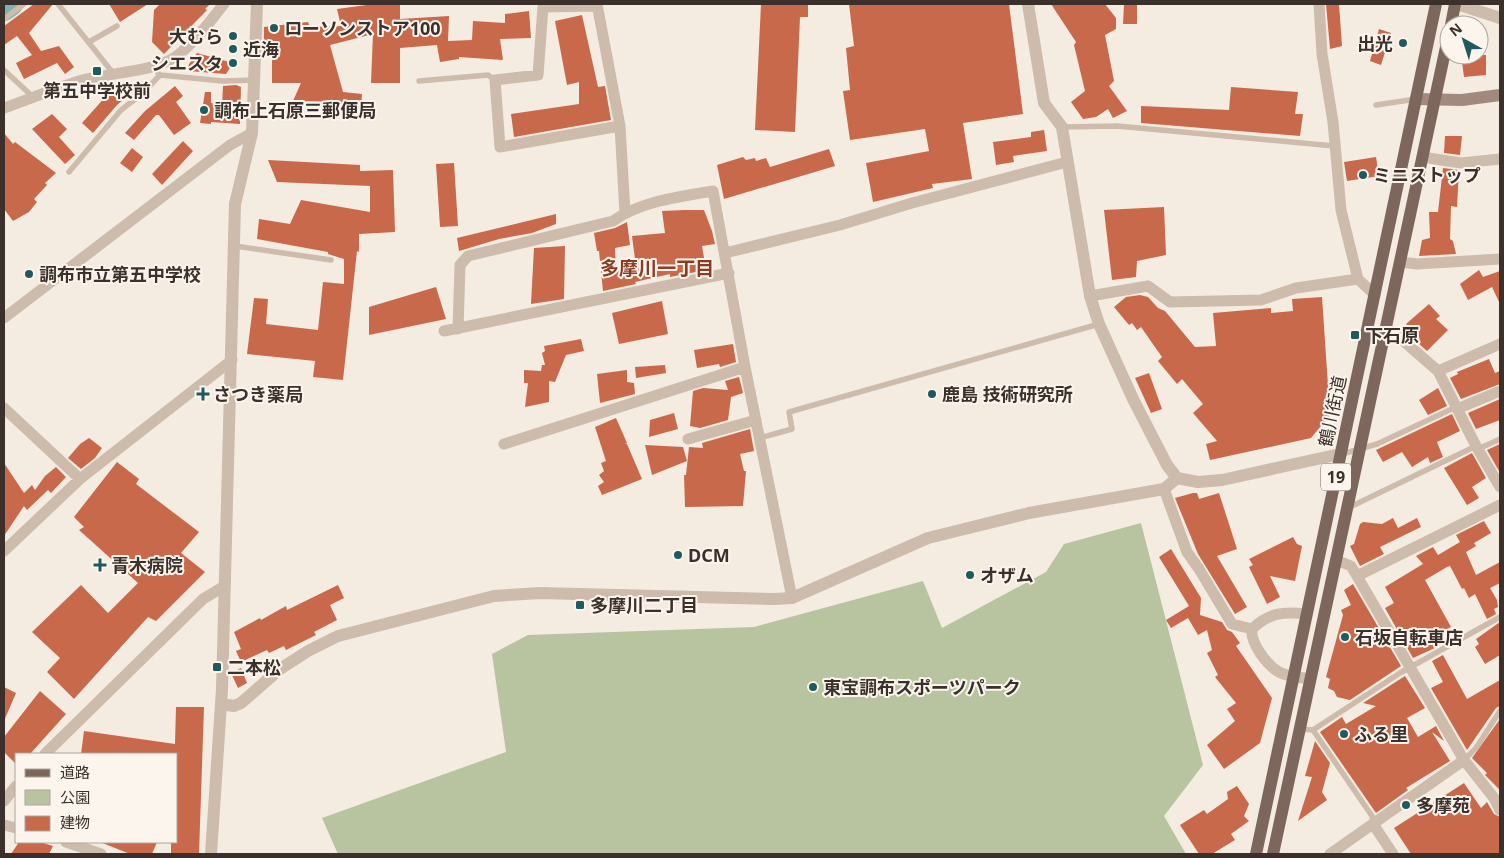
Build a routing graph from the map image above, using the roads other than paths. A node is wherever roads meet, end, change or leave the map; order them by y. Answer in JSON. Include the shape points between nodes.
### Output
{"nodes":[{"id":1,"x":24,"y":4,"type":"edge"},
{"id":2,"x":58,"y":4,"type":"edge"},
{"id":3,"x":224,"y":4,"type":"edge"},
{"id":4,"x":257,"y":4,"type":"edge"},
{"id":5,"x":1028,"y":4,"type":"edge"},
{"id":6,"x":1319,"y":4,"type":"edge"},
{"id":7,"x":1436,"y":4,"type":"edge"},
{"id":8,"x":1456,"y":4,"type":"edge"},
{"id":9,"x":597,"y":5,"type":"edge"},
{"id":10,"x":1500,"y":18,"type":"edge"},
{"id":11,"x":4,"y":19,"type":"edge"},
{"id":12,"x":118,"y":26,"type":"dead end"},
{"id":13,"x":89,"y":42,"type":"junction"},
{"id":14,"x":1442,"y":65,"type":"edge"},
{"id":15,"x":4,"y":70,"type":"edge"},
{"id":16,"x":157,"y":71,"type":"junction"},
{"id":17,"x":113,"y":73,"type":"junction"},
{"id":18,"x":255,"y":80,"type":"junction"},
{"id":19,"x":495,"y":80,"type":"junction"},
{"id":20,"x":419,"y":81,"type":"dead end"},
{"id":21,"x":1500,"y":95,"type":"edge"},
{"id":22,"x":33,"y":98,"type":"junction"},
{"id":23,"x":1416,"y":99,"type":"junction"},
{"id":24,"x":1434,"y":101,"type":"junction"},
{"id":25,"x":1376,"y":106,"type":"dead end"},
{"id":26,"x":4,"y":108,"type":"edge"},
{"id":27,"x":620,"y":126,"type":"junction"},
{"id":28,"x":1062,"y":127,"type":"junction"},
{"id":29,"x":252,"y":133,"type":"junction"},
{"id":30,"x":1334,"y":146,"type":"junction"},
{"id":31,"x":1422,"y":157,"type":"junction"},
{"id":32,"x":1500,"y":159,"type":"edge"},
{"id":33,"x":1067,"y":162,"type":"junction"},
{"id":34,"x":69,"y":172,"type":"dead end"},
{"id":35,"x":625,"y":212,"type":"junction"},
{"id":36,"x":235,"y":246,"type":"junction"},
{"id":37,"x":725,"y":253,"type":"junction"},
{"id":38,"x":1500,"y":259,"type":"edge"},
{"id":39,"x":331,"y":260,"type":"dead end"},
{"id":40,"x":1400,"y":262,"type":"junction"},
{"id":41,"x":729,"y":273,"type":"junction"},
{"id":42,"x":1358,"y":279,"type":"junction"},
{"id":43,"x":1375,"y":295,"type":"junction"},
{"id":44,"x":1090,"y":296,"type":"junction"},
{"id":45,"x":4,"y":318,"type":"edge"},
{"id":46,"x":1099,"y":324,"type":"junction"},
{"id":47,"x":458,"y":329,"type":"junction"},
{"id":48,"x":444,"y":331,"type":"dead end"},
{"id":49,"x":1385,"y":333,"type":"junction"},
{"id":50,"x":1500,"y":344,"type":"edge"},
{"id":51,"x":232,"y":360,"type":"junction"},
{"id":52,"x":745,"y":367,"type":"junction"},
{"id":53,"x":1438,"y":371,"type":"junction"},
{"id":54,"x":1500,"y":392,"type":"edge"},
{"id":55,"x":4,"y":408,"type":"edge"},
{"id":56,"x":1456,"y":408,"type":"junction"},
{"id":57,"x":756,"y":420,"type":"junction"},
{"id":58,"x":688,"y":438,"type":"dead end"},
{"id":59,"x":760,"y":438,"type":"junction"},
{"id":60,"x":1500,"y":439,"type":"edge"},
{"id":61,"x":504,"y":444,"type":"dead end"},
{"id":62,"x":1477,"y":447,"type":"junction"},
{"id":63,"x":1361,"y":448,"type":"junction"},
{"id":64,"x":1340,"y":454,"type":"junction"},
{"id":65,"x":1177,"y":478,"type":"junction"},
{"id":66,"x":80,"y":479,"type":"junction"},
{"id":67,"x":1500,"y":486,"type":"edge"},
{"id":68,"x":1164,"y":489,"type":"junction"},
{"id":69,"x":1500,"y":505,"type":"edge"},
{"id":70,"x":1348,"y":508,"type":"junction"},
{"id":71,"x":4,"y":551,"type":"edge"},
{"id":72,"x":1336,"y":560,"type":"junction"},
{"id":73,"x":1357,"y":576,"type":"junction"},
{"id":74,"x":223,"y":587,"type":"junction"},
{"id":75,"x":792,"y":598,"type":"junction"},
{"id":76,"x":1306,"y":614,"type":"junction"},
{"id":77,"x":1500,"y":617,"type":"edge"},
{"id":78,"x":1252,"y":629,"type":"junction"},
{"id":79,"x":1410,"y":667,"type":"junction"},
{"id":80,"x":1294,"y":676,"type":"junction"},
{"id":81,"x":1310,"y":679,"type":"junction"},
{"id":82,"x":221,"y":704,"type":"junction"},
{"id":83,"x":1500,"y":711,"type":"edge"},
{"id":84,"x":1300,"y":729,"type":"junction"},
{"id":85,"x":1313,"y":730,"type":"junction"},
{"id":86,"x":46,"y":753,"type":"edge"},
{"id":87,"x":1464,"y":760,"type":"junction"},
{"id":88,"x":15,"y":787,"type":"edge"},
{"id":89,"x":1497,"y":795,"type":"edge"},
{"id":90,"x":4,"y":801,"type":"edge"},
{"id":91,"x":1500,"y":810,"type":"edge"},
{"id":92,"x":1373,"y":824,"type":"junction"},
{"id":93,"x":69,"y":843,"type":"edge"},
{"id":94,"x":102,"y":854,"type":"edge"},
{"id":95,"x":211,"y":854,"type":"edge"},
{"id":96,"x":1256,"y":854,"type":"edge"},
{"id":97,"x":1273,"y":854,"type":"edge"},
{"id":98,"x":1330,"y":854,"type":"edge"},
{"id":99,"x":1393,"y":854,"type":"edge"}],
"edges":[{"from":1,"to":11,"type":"lane"},
{"from":2,"to":13,"type":"lane"},
{"from":3,"to":16,"type":"street","via":[[203,31]]},
{"from":4,"to":18,"type":"street"},
{"from":5,"to":28,"type":"street","via":[[1044,103]]},
{"from":6,"to":30,"type":"street"},
{"from":7,"to":23,"type":"main road","name":"鶴川街道","number":"19"},
{"from":8,"to":10,"type":"street"},
{"from":9,"to":19,"type":"street","via":[[543,7],[538,75]]},
{"from":9,"to":27,"type":"street"},
{"from":12,"to":13,"type":"lane"},
{"from":13,"to":17,"type":"lane"},
{"from":14,"to":24,"type":"main road","name":"鶴川街道","number":"19"},
{"from":15,"to":22,"type":"lane"},
{"from":16,"to":17,"type":"street"},
{"from":16,"to":18,"type":"lane","via":[[223,81]]},
{"from":16,"to":34,"type":"lane","via":[[142,94],[120,110]]},
{"from":17,"to":22,"type":"street","via":[[79,81]]},
{"from":18,"to":29,"type":"street"},
{"from":19,"to":20,"type":"lane","via":[[488,75]]},
{"from":19,"to":27,"type":"street","via":[[500,147]]},
{"from":21,"to":24,"type":"main road"},
{"from":22,"to":26,"type":"street"},
{"from":23,"to":24,"type":"main road"},
{"from":23,"to":25,"type":"lane"},
{"from":23,"to":43,"type":"main road","name":"鶴川街道","number":"19"},
{"from":24,"to":31,"type":"main road","name":"鶴川街道","number":"19"},
{"from":27,"to":35,"type":"street"},
{"from":28,"to":30,"type":"lane","via":[[1117,126]]},
{"from":28,"to":33,"type":"street"},
{"from":29,"to":36,"type":"street","via":[[236,204]]},
{"from":29,"to":45,"type":"street","via":[[230,146]]},
{"from":30,"to":42,"type":"street","via":[[1340,210]]},
{"from":31,"to":32,"type":"street","via":[[1461,163]]},
{"from":31,"to":40,"type":"main road","name":"鶴川街道","number":"19"},
{"from":33,"to":37,"type":"street","via":[[840,225]]},
{"from":33,"to":44,"type":"street"},
{"from":35,"to":37,"type":"street","via":[[713,191]]},
{"from":35,"to":47,"type":"street","via":[[613,221],[468,256],[460,265]]},
{"from":36,"to":39,"type":"lane"},
{"from":36,"to":51,"type":"street"},
{"from":37,"to":41,"type":"street"},
{"from":38,"to":40,"type":"street","via":[[1417,264]]},
{"from":40,"to":49,"type":"main road","name":"鶴川街道","number":"19"},
{"from":41,"to":47,"type":"street"},
{"from":41,"to":52,"type":"street"},
{"from":42,"to":43,"type":"street"},
{"from":42,"to":44,"type":"street","via":[[1296,288],[1261,300],[1170,302],[1148,286]]},
{"from":43,"to":64,"type":"main road","name":"鶴川街道","number":"19"},
{"from":44,"to":46,"type":"street"},
{"from":46,"to":59,"type":"lane","via":[[789,412],[792,429]]},
{"from":46,"to":65,"type":"street","via":[[1150,433]]},
{"from":47,"to":48,"type":"street"},
{"from":49,"to":53,"type":"street","via":[[1399,337]]},
{"from":49,"to":63,"type":"main road","name":"鶴川街道","number":"19"},
{"from":50,"to":53,"type":"street"},
{"from":51,"to":66,"type":"street"},
{"from":51,"to":74,"type":"street"},
{"from":52,"to":57,"type":"street"},
{"from":52,"to":61,"type":"street"},
{"from":53,"to":56,"type":"street"},
{"from":54,"to":56,"type":"street"},
{"from":55,"to":66,"type":"street"},
{"from":56,"to":62,"type":"street"},
{"from":56,"to":63,"type":"lane","via":[[1378,444]]},
{"from":57,"to":58,"type":"street"},
{"from":57,"to":59,"type":"street"},
{"from":59,"to":75,"type":"street"},
{"from":60,"to":62,"type":"lane"},
{"from":62,"to":67,"type":"street"},
{"from":62,"to":70,"type":"lane"},
{"from":63,"to":64,"type":"lane"},
{"from":63,"to":70,"type":"main road","name":"鶴川街道","number":"19"},
{"from":64,"to":65,"type":"street","via":[[1222,480],[1198,482]]},
{"from":64,"to":76,"type":"main road","name":"鶴川街道","number":"19"},
{"from":65,"to":68,"type":"street"},
{"from":66,"to":71,"type":"street"},
{"from":68,"to":75,"type":"street","via":[[1029,513],[928,538]]},
{"from":68,"to":78,"type":"street","via":[[1187,552],[1232,624]]},
{"from":69,"to":73,"type":"street"},
{"from":70,"to":72,"type":"main road","name":"鶴川街道","number":"19"},
{"from":72,"to":73,"type":"street","via":[[1351,566]]},
{"from":72,"to":81,"type":"main road","name":"鶴川街道","number":"19"},
{"from":73,"to":79,"type":"street"},
{"from":74,"to":82,"type":"street"},
{"from":74,"to":86,"type":"street","via":[[203,599]]},
{"from":75,"to":82,"type":"street","via":[[530,593],[494,596],[338,636],[280,669],[242,702],[234,706]]},
{"from":76,"to":78,"type":"street","via":[[1274,613]]},
{"from":76,"to":80,"type":"main road","name":"鶴川街道","number":"19"},
{"from":77,"to":79,"type":"lane"},
{"from":78,"to":80,"type":"street","via":[[1251,636],[1270,664],[1279,672]]},
{"from":79,"to":85,"type":"lane"},
{"from":79,"to":87,"type":"street"},
{"from":80,"to":81,"type":"street"},
{"from":80,"to":96,"type":"main road","name":"鶴川街道","number":"19"},
{"from":81,"to":84,"type":"main road","name":"鶴川街道","number":"19"},
{"from":82,"to":95,"type":"street"},
{"from":83,"to":87,"type":"lane","via":[[1476,748]]},
{"from":84,"to":85,"type":"lane"},
{"from":84,"to":97,"type":"main road","name":"鶴川街道","number":"19"},
{"from":85,"to":92,"type":"lane","via":[[1372,816]]},
{"from":87,"to":89,"type":"street"},
{"from":87,"to":92,"type":"street"},
{"from":88,"to":90,"type":"street"},
{"from":89,"to":91,"type":"street"},
{"from":92,"to":98,"type":"street"},
{"from":92,"to":99,"type":"street"},
{"from":93,"to":94,"type":"street"}]}
